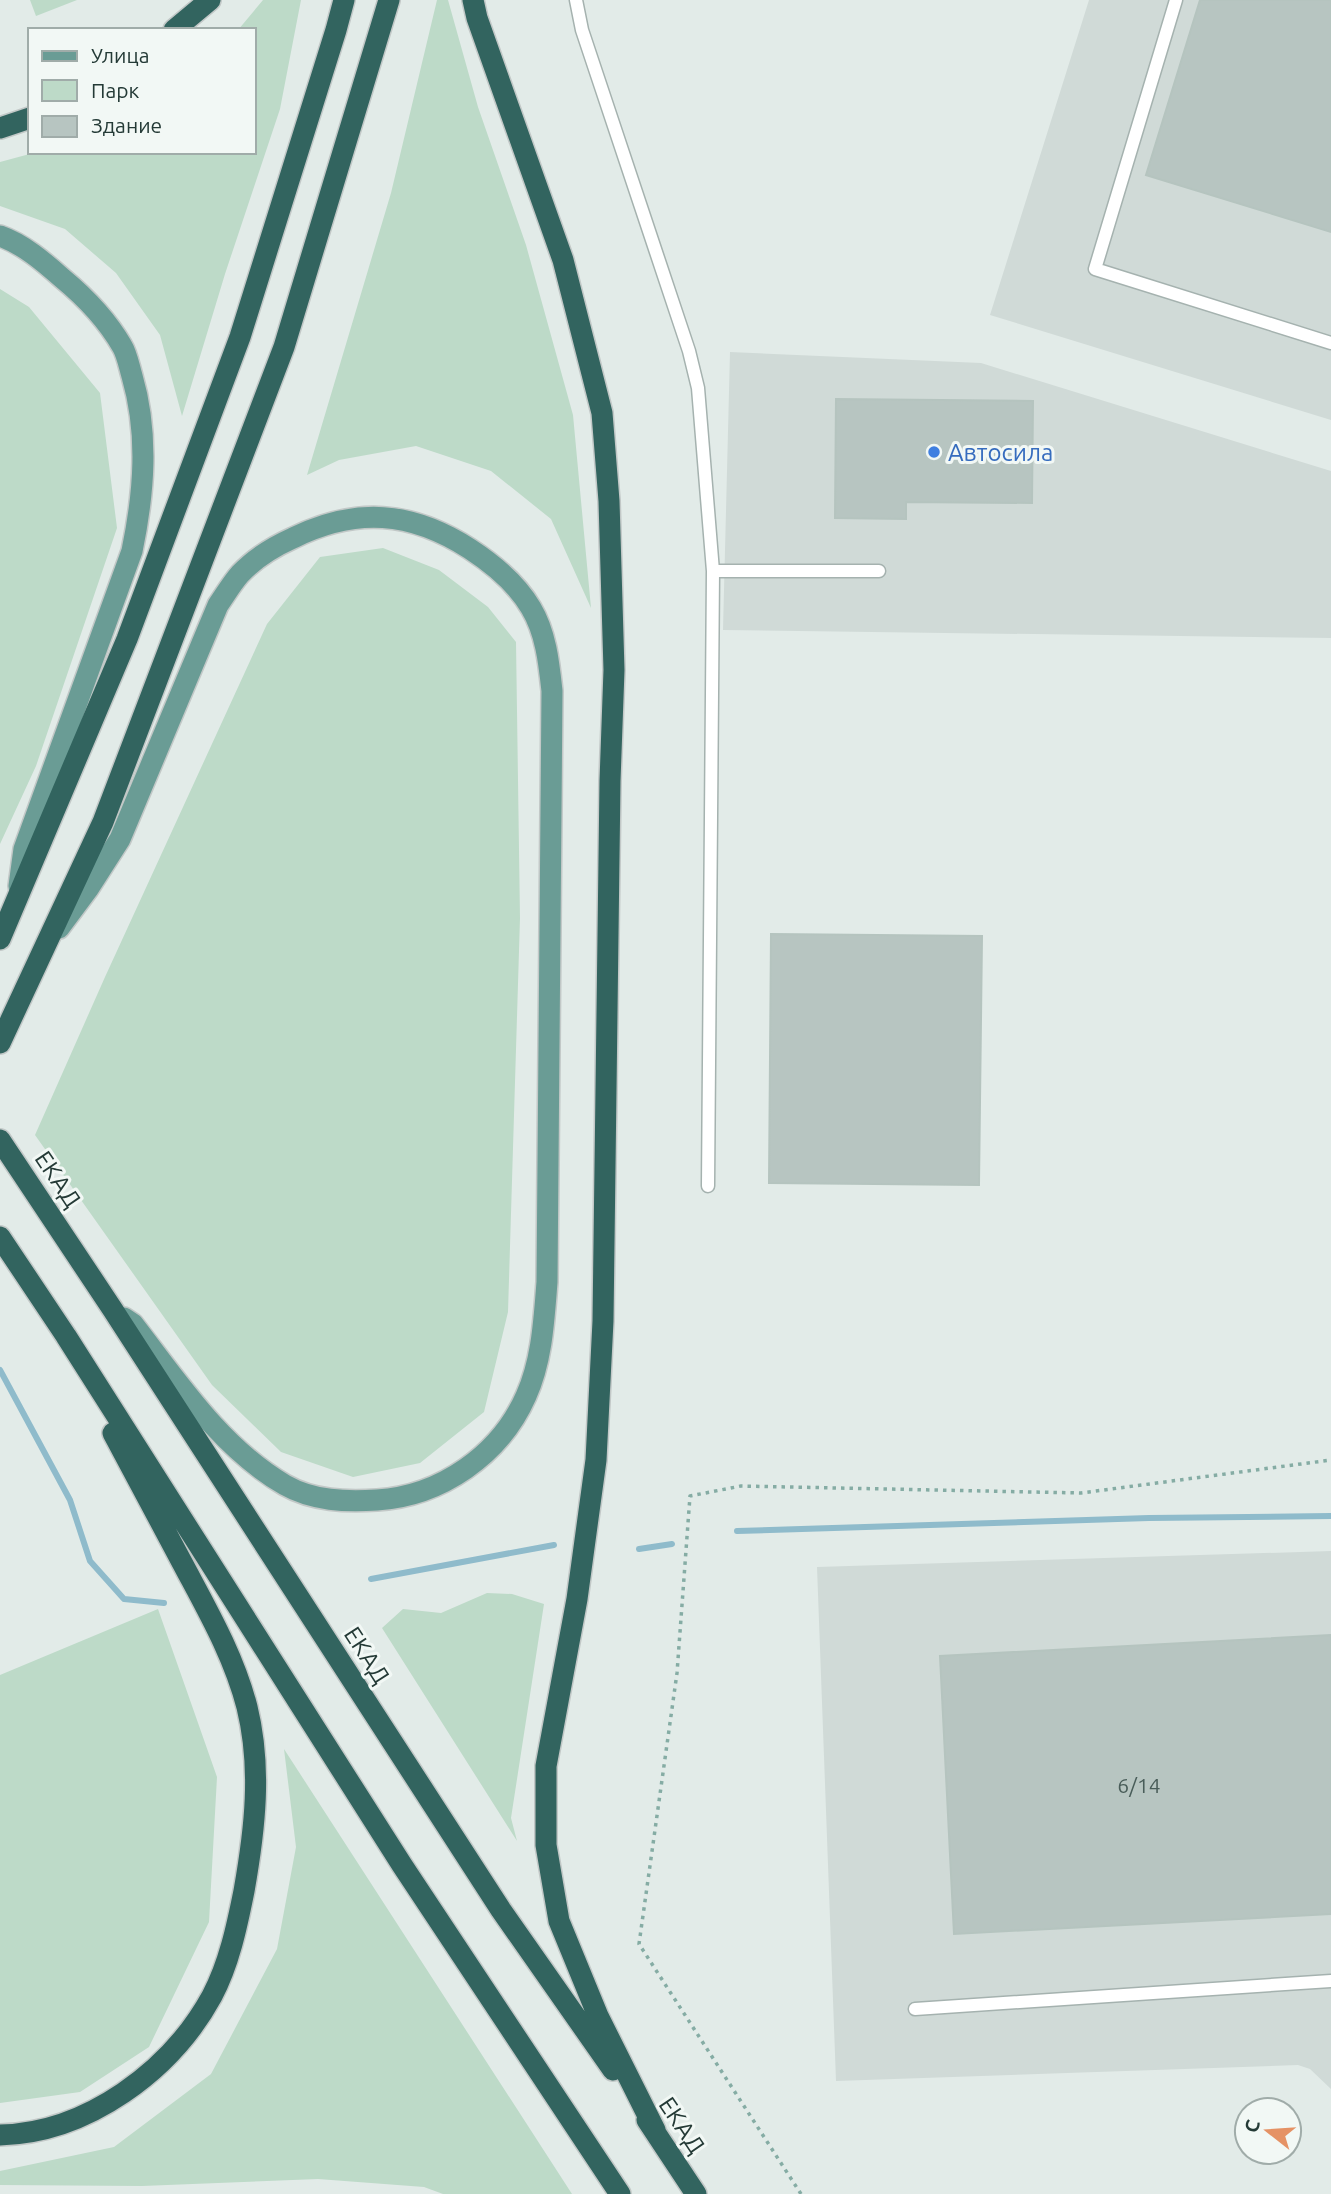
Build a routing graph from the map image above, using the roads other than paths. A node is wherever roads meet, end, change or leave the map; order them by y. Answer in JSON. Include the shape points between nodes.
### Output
{"nodes":[{"id":1,"x":210,"y":0,"type":"edge"},
{"id":2,"x":344,"y":0,"type":"edge"},
{"id":3,"x":389,"y":0,"type":"edge"},
{"id":4,"x":473,"y":0,"type":"edge"},
{"id":5,"x":576,"y":0,"type":"edge"},
{"id":6,"x":1176,"y":0,"type":"edge"},
{"id":7,"x":176,"y":28,"type":"edge"},
{"id":8,"x":28,"y":119,"type":"edge"},
{"id":9,"x":0,"y":128,"type":"edge"},
{"id":10,"x":0,"y":236,"type":"edge"},
{"id":11,"x":1331,"y":343,"type":"edge"},
{"id":12,"x":713,"y":571,"type":"junction"},
{"id":13,"x":879,"y":571,"type":"dead end"},
{"id":14,"x":17,"y":903,"type":"junction"},
{"id":15,"x":51,"y":937,"type":"junction"},
{"id":16,"x":0,"y":939,"type":"edge"},
{"id":17,"x":0,"y":1044,"type":"edge"},
{"id":18,"x":0,"y":1140,"type":"edge"},
{"id":19,"x":708,"y":1186,"type":"dead end"},
{"id":20,"x":0,"y":1237,"type":"edge"},
{"id":21,"x":113,"y":1310,"type":"junction"},
{"id":22,"x":66,"y":1336,"type":"junction"},
{"id":23,"x":1331,"y":1980,"type":"edge"},
{"id":24,"x":915,"y":2009,"type":"dead end"},
{"id":25,"x":655,"y":2130,"type":"junction"},
{"id":26,"x":0,"y":2135,"type":"edge"},
{"id":27,"x":620,"y":2194,"type":"edge"},
{"id":28,"x":696,"y":2194,"type":"edge"}],
"edges":[{"from":1,"to":7,"type":"highway"},
{"from":2,"to":14,"type":"highway","via":[[235,349],[127,639]]},
{"from":3,"to":15,"type":"highway","via":[[284,347],[103,822]]},
{"from":4,"to":25,"type":"highway","via":[[563,260],[602,413],[614,670],[603,1321],[591,1509],[546,1766],[546,1845],[559,1921],[597,2016]]},
{"from":5,"to":12,"type":"lane","via":[[698,387]]},
{"from":6,"to":11,"type":"lane","via":[[1095,269]]},
{"from":8,"to":9,"type":"highway"},
{"from":10,"to":14,"type":"main road","via":[[45,263],[80,293],[124,348],[136,391],[144,471],[132,551],[24,849]]},
{"from":12,"to":13,"type":"lane"},
{"from":12,"to":19,"type":"lane"},
{"from":14,"to":16,"type":"highway"},
{"from":15,"to":17,"type":"highway"},
{"from":15,"to":21,"type":"main road","via":[[120,839],[218,605],[263,553],[337,520],[382,517],[449,536],[489,562],[531,608],[548,652],[552,691],[547,1282],[536,1366],[515,1419],[481,1457],[435,1488],[389,1499],[312,1497],[287,1486],[233,1446],[133,1324]]},
{"from":18,"to":21,"type":"highway","name":"ЕКАД"},
{"from":20,"to":22,"type":"highway"},
{"from":21,"to":25,"type":"highway","name":"ЕКАД","via":[[501,1910]]},
{"from":22,"to":26,"type":"highway","via":[[232,1658],[254,1741],[255,1812],[251,1853],[226,1965],[195,2023],[159,2064],[114,2099],[70,2121],[20,2135]]},
{"from":22,"to":27,"type":"highway","via":[[402,1865]]},
{"from":23,"to":24,"type":"lane"},
{"from":25,"to":28,"type":"highway","name":"ЕКАД"}]}
